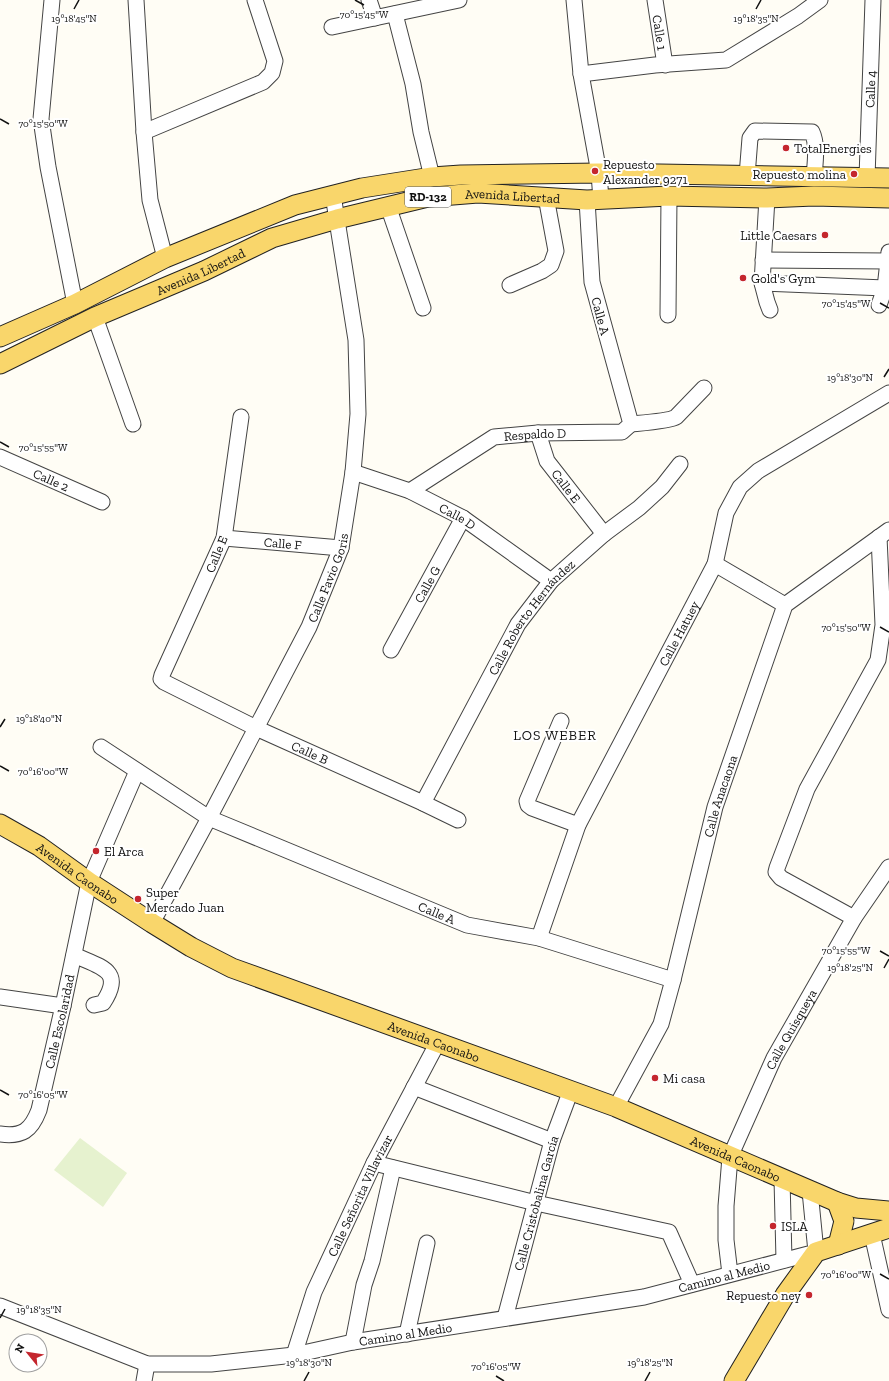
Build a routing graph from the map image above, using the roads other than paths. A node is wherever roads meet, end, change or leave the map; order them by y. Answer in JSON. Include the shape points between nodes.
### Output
{"nodes":[{"id":1,"x":52,"y":0,"type":"edge"},
{"id":2,"x":136,"y":0,"type":"edge"},
{"id":3,"x":255,"y":0,"type":"edge"},
{"id":4,"x":369,"y":0,"type":"edge"},
{"id":5,"x":459,"y":0,"type":"edge"},
{"id":6,"x":574,"y":0,"type":"edge"},
{"id":7,"x":655,"y":0,"type":"edge"},
{"id":8,"x":820,"y":0,"type":"edge"},
{"id":9,"x":873,"y":0,"type":"edge"},
{"id":10,"x":395,"y":14,"type":"junction"},
{"id":11,"x":375,"y":18,"type":"junction"},
{"id":12,"x":332,"y":27,"type":"dead end"},
{"id":13,"x":665,"y":65,"type":"junction"},
{"id":14,"x":581,"y":74,"type":"junction"},
{"id":15,"x":144,"y":132,"type":"junction"},
{"id":16,"x":600,"y":173,"type":"junction"},
{"id":17,"x":747,"y":176,"type":"junction"},
{"id":18,"x":432,"y":177,"type":"junction"},
{"id":19,"x":814,"y":177,"type":"junction"},
{"id":20,"x":867,"y":178,"type":"junction"},
{"id":21,"x":889,"y":178,"type":"edge"},
{"id":22,"x":333,"y":194,"type":"junction"},
{"id":23,"x":670,"y":196,"type":"junction"},
{"id":24,"x":546,"y":197,"type":"junction"},
{"id":25,"x":767,"y":198,"type":"junction"},
{"id":26,"x":889,"y":198,"type":"edge"},
{"id":27,"x":594,"y":200,"type":"junction"},
{"id":28,"x":388,"y":206,"type":"junction"},
{"id":29,"x":337,"y":219,"type":"junction"},
{"id":30,"x":888,"y":256,"type":"edge"},
{"id":31,"x":164,"y":258,"type":"junction"},
{"id":32,"x":763,"y":260,"type":"junction"},
{"id":33,"x":762,"y":283,"type":"junction"},
{"id":34,"x":510,"y":285,"type":"dead end"},
{"id":35,"x":885,"y":288,"type":"junction"},
{"id":36,"x":75,"y":304,"type":"junction"},
{"id":37,"x":879,"y":305,"type":"dead end"},
{"id":38,"x":423,"y":308,"type":"dead end"},
{"id":39,"x":770,"y":310,"type":"dead end"},
{"id":40,"x":668,"y":315,"type":"dead end"},
{"id":41,"x":95,"y":317,"type":"junction"},
{"id":42,"x":0,"y":337,"type":"edge"},
{"id":43,"x":0,"y":364,"type":"edge"},
{"id":44,"x":704,"y":388,"type":"dead end"},
{"id":45,"x":889,"y":393,"type":"edge"},
{"id":46,"x":241,"y":416,"type":"dead end"},
{"id":47,"x":134,"y":424,"type":"dead end"},
{"id":48,"x":629,"y":426,"type":"junction"},
{"id":49,"x":538,"y":433,"type":"junction"},
{"id":50,"x":0,"y":458,"type":"edge"},
{"id":51,"x":680,"y":464,"type":"dead end"},
{"id":52,"x":353,"y":472,"type":"junction"},
{"id":53,"x":410,"y":491,"type":"junction"},
{"id":54,"x":102,"y":502,"type":"dead end"},
{"id":55,"x":463,"y":518,"type":"junction"},
{"id":56,"x":604,"y":534,"type":"junction"},
{"id":57,"x":884,"y":534,"type":"edge"},
{"id":58,"x":224,"y":538,"type":"junction"},
{"id":59,"x":341,"y":548,"type":"junction"},
{"id":60,"x":716,"y":564,"type":"junction"},
{"id":61,"x":551,"y":581,"type":"junction"},
{"id":62,"x":785,"y":605,"type":"junction"},
{"id":63,"x":391,"y":650,"type":"dead end"},
{"id":64,"x":164,"y":682,"type":"joint"},
{"id":65,"x":561,"y":721,"type":"dead end"},
{"id":66,"x":256,"y":728,"type":"junction"},
{"id":67,"x":100,"y":747,"type":"dead end"},
{"id":68,"x":137,"y":771,"type":"junction"},
{"id":69,"x":423,"y":803,"type":"junction"},
{"id":70,"x":209,"y":818,"type":"junction"},
{"id":71,"x":458,"y":820,"type":"dead end"},
{"id":72,"x":0,"y":824,"type":"edge"},
{"id":73,"x":578,"y":825,"type":"junction"},
{"id":74,"x":889,"y":867,"type":"edge"},
{"id":75,"x":89,"y":882,"type":"junction"},
{"id":76,"x":854,"y":918,"type":"junction"},
{"id":77,"x":152,"y":923,"type":"junction"},
{"id":78,"x":539,"y":938,"type":"junction"},
{"id":79,"x":74,"y":955,"type":"junction"},
{"id":80,"x":673,"y":980,"type":"junction"},
{"id":81,"x":0,"y":997,"type":"edge"},
{"id":82,"x":94,"y":1005,"type":"dead end"},
{"id":83,"x":63,"y":1006,"type":"junction"},
{"id":84,"x":438,"y":1042,"type":"junction"},
{"id":85,"x":414,"y":1087,"type":"junction"},
{"id":86,"x":571,"y":1090,"type":"junction"},
{"id":87,"x":616,"y":1107,"type":"junction"},
{"id":88,"x":0,"y":1134,"type":"edge"},
{"id":89,"x":552,"y":1141,"type":"junction"},
{"id":90,"x":730,"y":1157,"type":"junction"},
{"id":91,"x":374,"y":1163,"type":"junction"},
{"id":92,"x":394,"y":1168,"type":"junction"},
{"id":93,"x":782,"y":1179,"type":"junction"},
{"id":94,"x":810,"y":1191,"type":"junction"},
{"id":95,"x":837,"y":1202,"type":"junction"},
{"id":96,"x":536,"y":1204,"type":"junction"},
{"id":97,"x":889,"y":1211,"type":"edge"},
{"id":98,"x":881,"y":1231,"type":"edge"},
{"id":99,"x":427,"y":1243,"type":"dead end"},
{"id":100,"x":838,"y":1245,"type":"junction"},
{"id":101,"x":816,"y":1252,"type":"junction"},
{"id":102,"x":784,"y":1260,"type":"junction"},
{"id":103,"x":730,"y":1274,"type":"junction"},
{"id":104,"x":692,"y":1284,"type":"junction"},
{"id":105,"x":0,"y":1306,"type":"edge"},
{"id":106,"x":889,"y":1310,"type":"edge"},
{"id":107,"x":506,"y":1318,"type":"junction"},
{"id":108,"x":407,"y":1334,"type":"junction"},
{"id":109,"x":354,"y":1342,"type":"junction"},
{"id":110,"x":294,"y":1355,"type":"junction"},
{"id":111,"x":147,"y":1364,"type":"junction"},
{"id":112,"x":144,"y":1381,"type":"edge"},
{"id":113,"x":734,"y":1381,"type":"edge"}],
"edges":[{"from":1,"to":36,"type":"street","via":[[41,120]]},
{"from":2,"to":15,"type":"street"},
{"from":3,"to":15,"type":"street","via":[[275,61],[272,73],[263,82]]},
{"from":4,"to":11,"type":"street"},
{"from":5,"to":10,"type":"street"},
{"from":6,"to":14,"type":"street","name":"Calle A"},
{"from":7,"to":13,"type":"street","name":"Calle 1"},
{"from":8,"to":13,"type":"street","via":[[726,60]]},
{"from":9,"to":20,"type":"street","name":"Calle 4"},
{"from":10,"to":11,"type":"street"},
{"from":10,"to":18,"type":"street","via":[[413,84]]},
{"from":11,"to":12,"type":"street"},
{"from":13,"to":14,"type":"street"},
{"from":14,"to":16,"type":"street","name":"Calle A"},
{"from":15,"to":31,"type":"street","via":[[150,200]]},
{"from":16,"to":17,"type":"main road","name":"Avenida Libertad","number":"RD-132"},
{"from":16,"to":18,"type":"main road","name":"Avenida Libertad","number":"RD-132"},
{"from":16,"to":27,"type":"street","name":"Calle A"},
{"from":17,"to":19,"type":"main road","name":"Avenida Libertad","number":"RD-132"},
{"from":17,"to":19,"type":"street","via":[[750,138],[755,131],[762,131],[812,132],[815,149]]},
{"from":18,"to":22,"type":"main road","name":"Avenida Libertad","number":"RD-132"},
{"from":19,"to":20,"type":"main road","name":"Avenida Libertad","number":"RD-132"},
{"from":20,"to":21,"type":"main road","name":"Avenida Libertad","number":"RD-132"},
{"from":22,"to":29,"type":"street","name":"Calle Favio Goris"},
{"from":22,"to":31,"type":"main road","name":"Avenida Libertad","number":"RD-132","via":[[295,205]]},
{"from":23,"to":25,"type":"main road","name":"Avenida Libertad","number":"RD-132"},
{"from":23,"to":27,"type":"main road","name":"Avenida Libertad","number":"RD-132"},
{"from":23,"to":40,"type":"street"},
{"from":24,"to":27,"type":"main road","name":"Avenida Libertad","number":"RD-132"},
{"from":24,"to":28,"type":"main road","name":"Avenida Libertad","number":"RD-132","via":[[478,193],[428,197]]},
{"from":24,"to":34,"type":"street","via":[[556,251],[551,264],[542,271]]},
{"from":25,"to":26,"type":"main road","name":"Avenida Libertad","number":"RD-132"},
{"from":25,"to":32,"type":"street"},
{"from":27,"to":48,"type":"street","name":"Calle A","via":[[592,282]]},
{"from":28,"to":29,"type":"main road","name":"Avenida Libertad","number":"RD-132"},
{"from":28,"to":38,"type":"street"},
{"from":29,"to":41,"type":"main road","name":"Avenida Libertad","number":"RD-132","via":[[272,238],[204,271]]},
{"from":29,"to":52,"type":"street","name":"Calle Favio Goris","via":[[356,340],[358,414]]},
{"from":30,"to":32,"type":"street"},
{"from":30,"to":35,"type":"street"},
{"from":31,"to":36,"type":"main road","name":"Avenida Libertad","number":"RD-132"},
{"from":32,"to":33,"type":"street"},
{"from":33,"to":35,"type":"street"},
{"from":33,"to":39,"type":"street"},
{"from":35,"to":37,"type":"street"},
{"from":36,"to":42,"type":"main road","name":"Avenida Libertad","number":"RD-132"},
{"from":41,"to":43,"type":"main road","name":"Avenida Libertad","number":"RD-132"},
{"from":41,"to":47,"type":"street"},
{"from":44,"to":48,"type":"street","name":"Respaldo D","via":[[672,420]]},
{"from":45,"to":60,"type":"street","name":"Calle Hatuey","via":[[758,471],[740,487],[726,513]]},
{"from":46,"to":58,"type":"street","name":"Calle E"},
{"from":48,"to":49,"type":"street","name":"Respaldo D","via":[[622,432]]},
{"from":49,"to":53,"type":"street","name":"Respaldo D","via":[[494,437]]},
{"from":49,"to":56,"type":"street","name":"Calle E","via":[[547,461]]},
{"from":50,"to":54,"type":"street","name":"Calle 2"},
{"from":51,"to":56,"type":"street","name":"Calle Roberto Hernández","via":[[662,488]]},
{"from":52,"to":53,"type":"street","name":"Calle D"},
{"from":52,"to":59,"type":"street","name":"Calle Favio Goris"},
{"from":53,"to":55,"type":"street","name":"Calle D"},
{"from":55,"to":61,"type":"street","name":"Calle D"},
{"from":55,"to":63,"type":"street","name":"Calle G"},
{"from":56,"to":61,"type":"street","name":"Calle Roberto Hernández"},
{"from":57,"to":62,"type":"street"},
{"from":57,"to":76,"type":"street","via":[[883,625],[878,660],[807,789],[776,872],[781,878]]},
{"from":58,"to":59,"type":"street","name":"Calle F"},
{"from":58,"to":64,"type":"street","name":"Calle E","via":[[162,675],[161,679]]},
{"from":59,"to":66,"type":"street","name":"Calle Favio Goris","via":[[309,627]]},
{"from":60,"to":62,"type":"street"},
{"from":60,"to":73,"type":"street","name":"Calle Hatuey"},
{"from":61,"to":69,"type":"street","name":"Calle Roberto Hernández","via":[[518,624]]},
{"from":62,"to":80,"type":"street","name":"Calle Anacaona","via":[[715,807]]},
{"from":64,"to":66,"type":"street","name":"Calle B"},
{"from":65,"to":73,"type":"street","via":[[527,801],[532,808]]},
{"from":66,"to":69,"type":"street","name":"Calle B"},
{"from":66,"to":70,"type":"street","name":"Calle Favio Goris"},
{"from":67,"to":68,"type":"street","name":"Calle A"},
{"from":68,"to":70,"type":"street","name":"Calle A"},
{"from":68,"to":75,"type":"street","name":"Calle Escolaridad"},
{"from":69,"to":71,"type":"street","name":"Calle B"},
{"from":70,"to":77,"type":"street","name":"Calle Favio Goris"},
{"from":70,"to":78,"type":"street","name":"Calle A","via":[[467,925]]},
{"from":72,"to":75,"type":"main road","name":"Avenida Caonabo","via":[[39,846]]},
{"from":73,"to":78,"type":"street","name":"Calle Hatuey"},
{"from":74,"to":76,"type":"street","name":"Calle Quisqueya"},
{"from":75,"to":77,"type":"main road","name":"Avenida Caonabo"},
{"from":75,"to":79,"type":"street","name":"Calle Escolaridad"},
{"from":76,"to":90,"type":"street","name":"Calle Quisqueya","via":[[774,1058]]},
{"from":77,"to":84,"type":"main road","name":"Avenida Caonabo","via":[[232,968]]},
{"from":78,"to":80,"type":"street","name":"Calle A"},
{"from":79,"to":82,"type":"street","via":[[103,968],[113,981],[110,993],[103,1003]]},
{"from":79,"to":83,"type":"street","name":"Calle Escolaridad"},
{"from":80,"to":87,"type":"street","name":"Calle Anacaona","via":[[661,1024]]},
{"from":81,"to":83,"type":"street"},
{"from":83,"to":88,"type":"street","name":"Calle Escolaridad","via":[[35,1121],[22,1133],[12,1136]]},
{"from":84,"to":85,"type":"street","name":"Calle Señorita Villavizar"},
{"from":84,"to":86,"type":"main road","name":"Avenida Caonabo"},
{"from":85,"to":89,"type":"street"},
{"from":85,"to":91,"type":"street","name":"Calle Señorita Villavizar"},
{"from":86,"to":87,"type":"main road","name":"Avenida Caonabo"},
{"from":86,"to":89,"type":"street","name":"Calle Cristobalina García"},
{"from":87,"to":90,"type":"main road","name":"Avenida Caonabo"},
{"from":89,"to":96,"type":"street","name":"Calle Cristobalina García"},
{"from":90,"to":93,"type":"main road","name":"Avenida Caonabo"},
{"from":90,"to":103,"type":"street","name":"Calle Quisqueya","via":[[726,1240]]},
{"from":91,"to":92,"type":"street"},
{"from":91,"to":110,"type":"street","name":"Calle Señorita Villavizar","via":[[314,1292]]},
{"from":92,"to":96,"type":"street"},
{"from":92,"to":109,"type":"street","via":[[364,1285]]},
{"from":93,"to":94,"type":"main road","name":"Avenida Caonabo"},
{"from":93,"to":102,"type":"street"},
{"from":94,"to":95,"type":"main road","name":"Avenida Caonabo"},
{"from":94,"to":101,"type":"street"},
{"from":95,"to":97,"type":"main road","name":"Avenida Caonabo","via":[[856,1208]]},
{"from":95,"to":100,"type":"main road","via":[[844,1221]]},
{"from":96,"to":104,"type":"street","via":[[669,1232]]},
{"from":96,"to":107,"type":"street","name":"Calle Cristobalina García"},
{"from":98,"to":100,"type":"main road"},
{"from":98,"to":106,"type":"street"},
{"from":99,"to":108,"type":"street"},
{"from":100,"to":101,"type":"main road"},
{"from":101,"to":102,"type":"street","name":"Camino al Medio"},
{"from":101,"to":113,"type":"main road","via":[[785,1295]]},
{"from":102,"to":103,"type":"street","name":"Camino al Medio"},
{"from":103,"to":104,"type":"street","name":"Camino al Medio"},
{"from":104,"to":107,"type":"street","name":"Camino al Medio","via":[[644,1296]]},
{"from":105,"to":111,"type":"street","name":"Camino al Medio"},
{"from":107,"to":108,"type":"street","name":"Camino al Medio"},
{"from":108,"to":109,"type":"street","name":"Camino al Medio"},
{"from":109,"to":110,"type":"street","name":"Camino al Medio"},
{"from":110,"to":111,"type":"street","name":"Camino al Medio","via":[[211,1364]]},
{"from":111,"to":112,"type":"street"}]}
